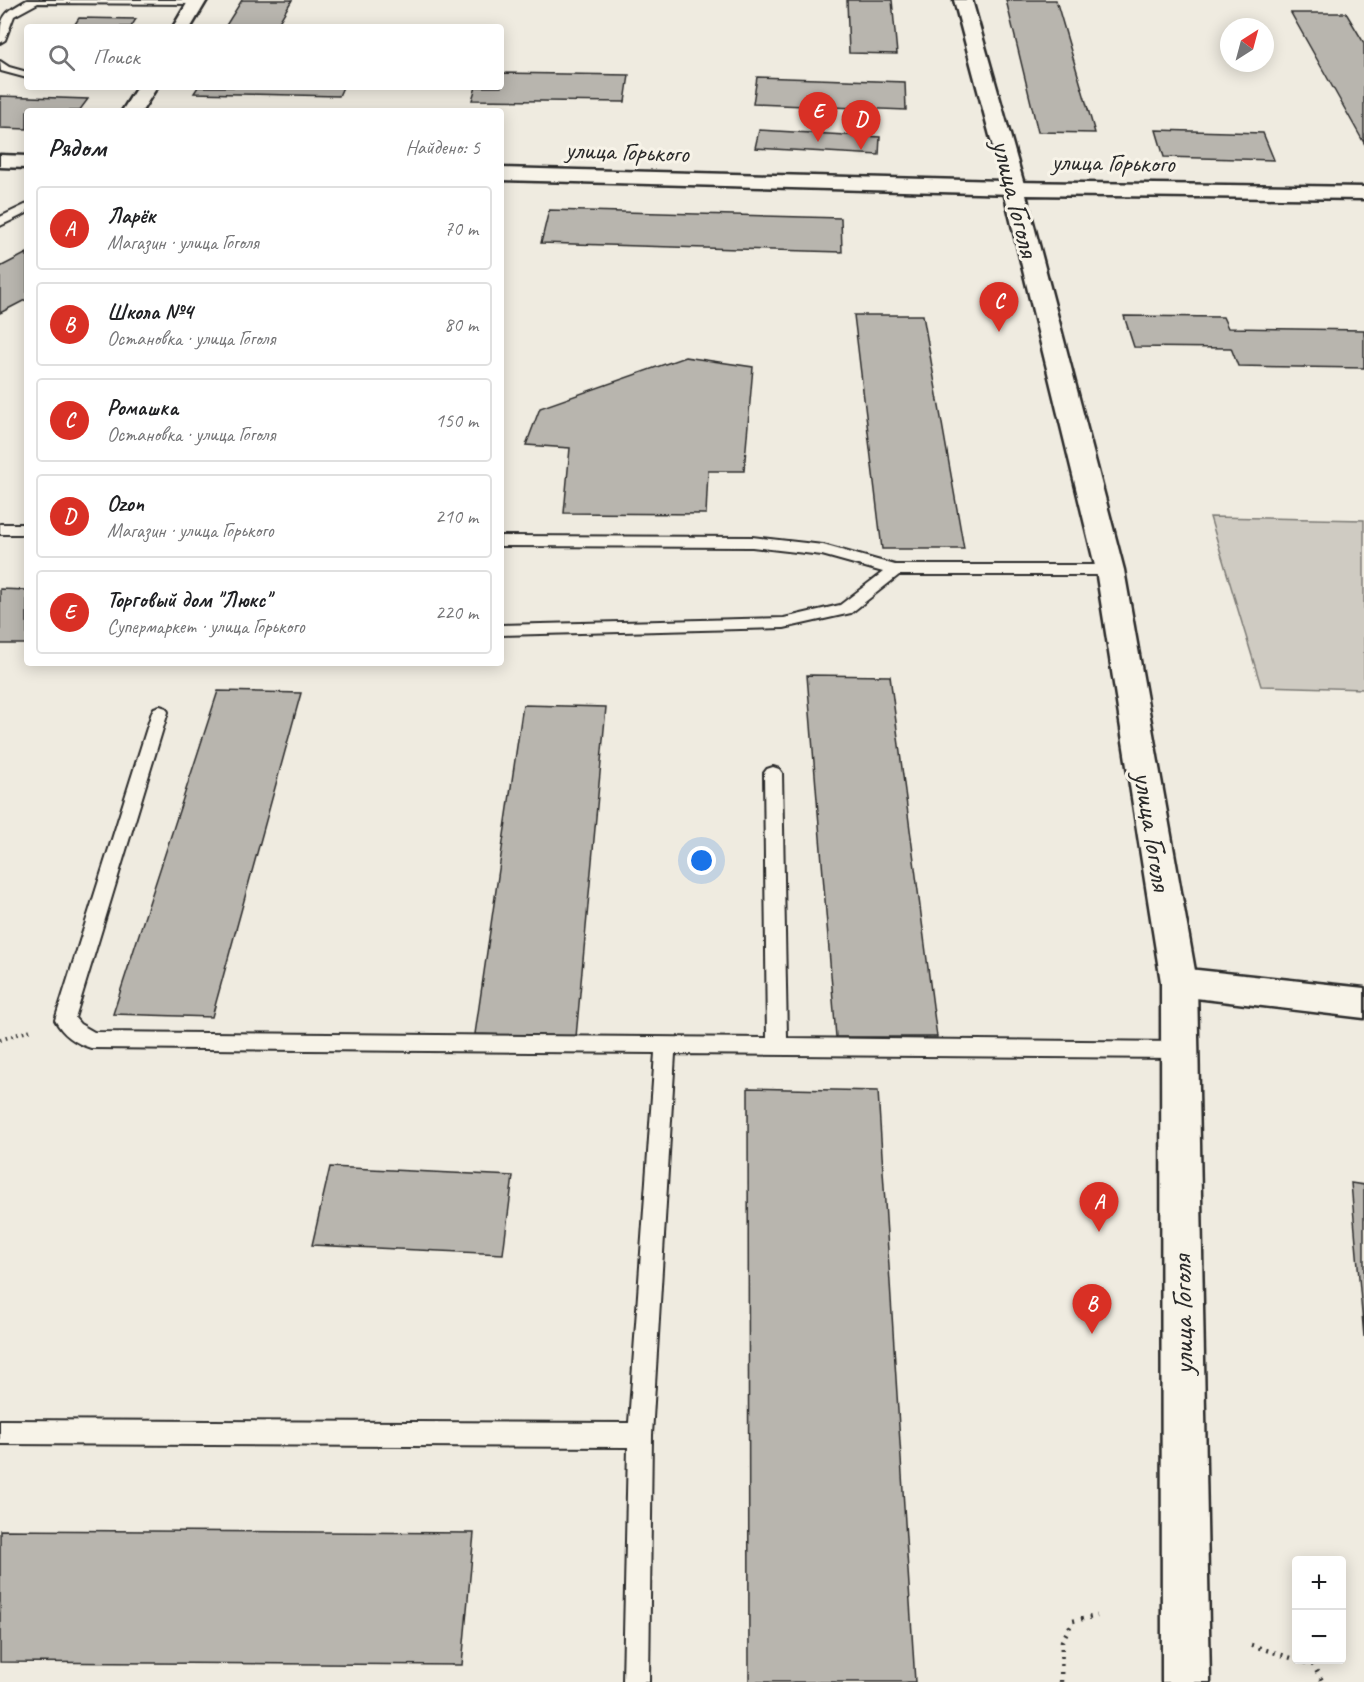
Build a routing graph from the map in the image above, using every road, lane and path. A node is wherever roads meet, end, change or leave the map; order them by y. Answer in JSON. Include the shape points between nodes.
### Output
{"nodes":[{"id":1,"x":34,"y":0,"type":"edge"},
{"id":2,"x":54,"y":0,"type":"edge"},
{"id":3,"x":198,"y":0,"type":"edge"},
{"id":4,"x":963,"y":0,"type":"edge"},
{"id":5,"x":184,"y":24,"type":"edge"},
{"id":6,"x":0,"y":40,"type":"edge"},
{"id":7,"x":0,"y":64,"type":"edge"},
{"id":8,"x":24,"y":74,"type":"edge"},
{"id":9,"x":145,"y":90,"type":"edge"},
{"id":10,"x":134,"y":108,"type":"edge"},
{"id":11,"x":0,"y":161,"type":"edge"},
{"id":12,"x":24,"y":162,"type":"edge"},
{"id":13,"x":504,"y":174,"type":"edge"},
{"id":14,"x":1014,"y":188,"type":"junction"},
{"id":15,"x":1364,"y":193,"type":"edge"},
{"id":16,"x":24,"y":210,"type":"edge"},
{"id":17,"x":0,"y":222,"type":"edge"},
{"id":18,"x":0,"y":529,"type":"edge"},
{"id":19,"x":24,"y":529,"type":"edge"},
{"id":20,"x":504,"y":541,"type":"edge"},
{"id":21,"x":895,"y":570,"type":"junction"},
{"id":22,"x":1110,"y":570,"type":"junction"},
{"id":23,"x":504,"y":630,"type":"edge"},
{"id":24,"x":160,"y":712,"type":"dead end"},
{"id":25,"x":773,"y":773,"type":"dead end"},
{"id":26,"x":1179,"y":982,"type":"junction"},
{"id":27,"x":1364,"y":1003,"type":"edge"},
{"id":28,"x":666,"y":1045,"type":"junction"},
{"id":29,"x":777,"y":1046,"type":"junction"},
{"id":30,"x":1179,"y":1050,"type":"junction"},
{"id":31,"x":0,"y":1432,"type":"edge"},
{"id":32,"x":640,"y":1436,"type":"junction"},
{"id":33,"x":1097,"y":1616,"type":"dead end"},
{"id":34,"x":1251,"y":1645,"type":"dead end"},
{"id":35,"x":636,"y":1682,"type":"edge"},
{"id":36,"x":1061,"y":1682,"type":"edge"},
{"id":37,"x":1186,"y":1682,"type":"edge"},
{"id":38,"x":1323,"y":1682,"type":"edge"}],
"edges":[{"from":1,"to":2,"type":"lane"},
{"from":1,"to":6,"type":"lane","via":[[10,11],[4,19]]},
{"from":2,"to":3,"type":"lane"},
{"from":3,"to":5,"type":"street"},
{"from":4,"to":14,"type":"street","name":"улица Гоголя"},
{"from":7,"to":8,"type":"lane"},
{"from":9,"to":10,"type":"street"},
{"from":11,"to":12,"type":"street"},
{"from":13,"to":14,"type":"street","name":"улица Горького"},
{"from":14,"to":15,"type":"street","name":"улица Горького"},
{"from":14,"to":22,"type":"street","name":"улица Гоголя"},
{"from":16,"to":17,"type":"lane"},
{"from":18,"to":19,"type":"lane"},
{"from":20,"to":21,"type":"lane","via":[[752,542],[823,550]]},
{"from":21,"to":22,"type":"lane"},
{"from":21,"to":23,"type":"lane","via":[[845,609],[784,623]]},
{"from":22,"to":26,"type":"street","name":"улица Гоголя"},
{"from":24,"to":28,"type":"lane","via":[[65,1020],[73,1030],[91,1040]]},
{"from":25,"to":29,"type":"lane"},
{"from":26,"to":27,"type":"street"},
{"from":26,"to":30,"type":"street","name":"улица Гоголя"},
{"from":28,"to":29,"type":"lane"},
{"from":28,"to":32,"type":"lane"},
{"from":29,"to":30,"type":"lane"},
{"from":30,"to":37,"type":"street","name":"улица Гоголя"},
{"from":31,"to":32,"type":"lane"},
{"from":32,"to":35,"type":"lane"},
{"from":33,"to":36,"type":"path","via":[[1073,1621],[1062,1641]]},
{"from":34,"to":38,"type":"path","via":[[1313,1665]]}]}
